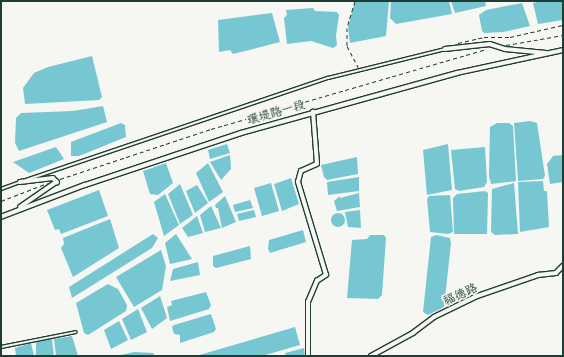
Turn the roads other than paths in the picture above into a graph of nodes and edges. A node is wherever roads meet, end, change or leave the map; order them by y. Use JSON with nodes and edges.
{"nodes":[{"id":1,"x":445,"y":49,"type":"joint"},
{"id":2,"x":563,"y":50,"type":"edge"},
{"id":3,"x":546,"y":52,"type":"junction"},
{"id":4,"x":313,"y":112,"type":"junction"},
{"id":5,"x":20,"y":182,"type":"junction"},
{"id":6,"x":1,"y":189,"type":"edge"},
{"id":7,"x":22,"y":209,"type":"junction"},
{"id":8,"x":1,"y":217,"type":"edge"},
{"id":9,"x":563,"y":266,"type":"edge"},
{"id":10,"x":76,"y":332,"type":"dead end"},
{"id":11,"x":1,"y":347,"type":"edge"},
{"id":12,"x":308,"y":356,"type":"edge"},
{"id":13,"x":371,"y":356,"type":"edge"}],
"edges":[{"from":1,"to":3,"type":"street"},
{"from":1,"to":5,"type":"lane"},
{"from":2,"to":3,"type":"street","name":"環堤路一段"},
{"from":3,"to":4,"type":"street","name":"環堤路一段"},
{"from":4,"to":7,"type":"street","name":"環堤路一段"},
{"from":4,"to":12,"type":"street"},
{"from":5,"to":6,"type":"lane"},
{"from":5,"to":7,"type":"street"},
{"from":7,"to":8,"type":"street","name":"環堤路一段"},
{"from":9,"to":13,"type":"street","name":"福德路"},
{"from":10,"to":11,"type":"lane"}]}
